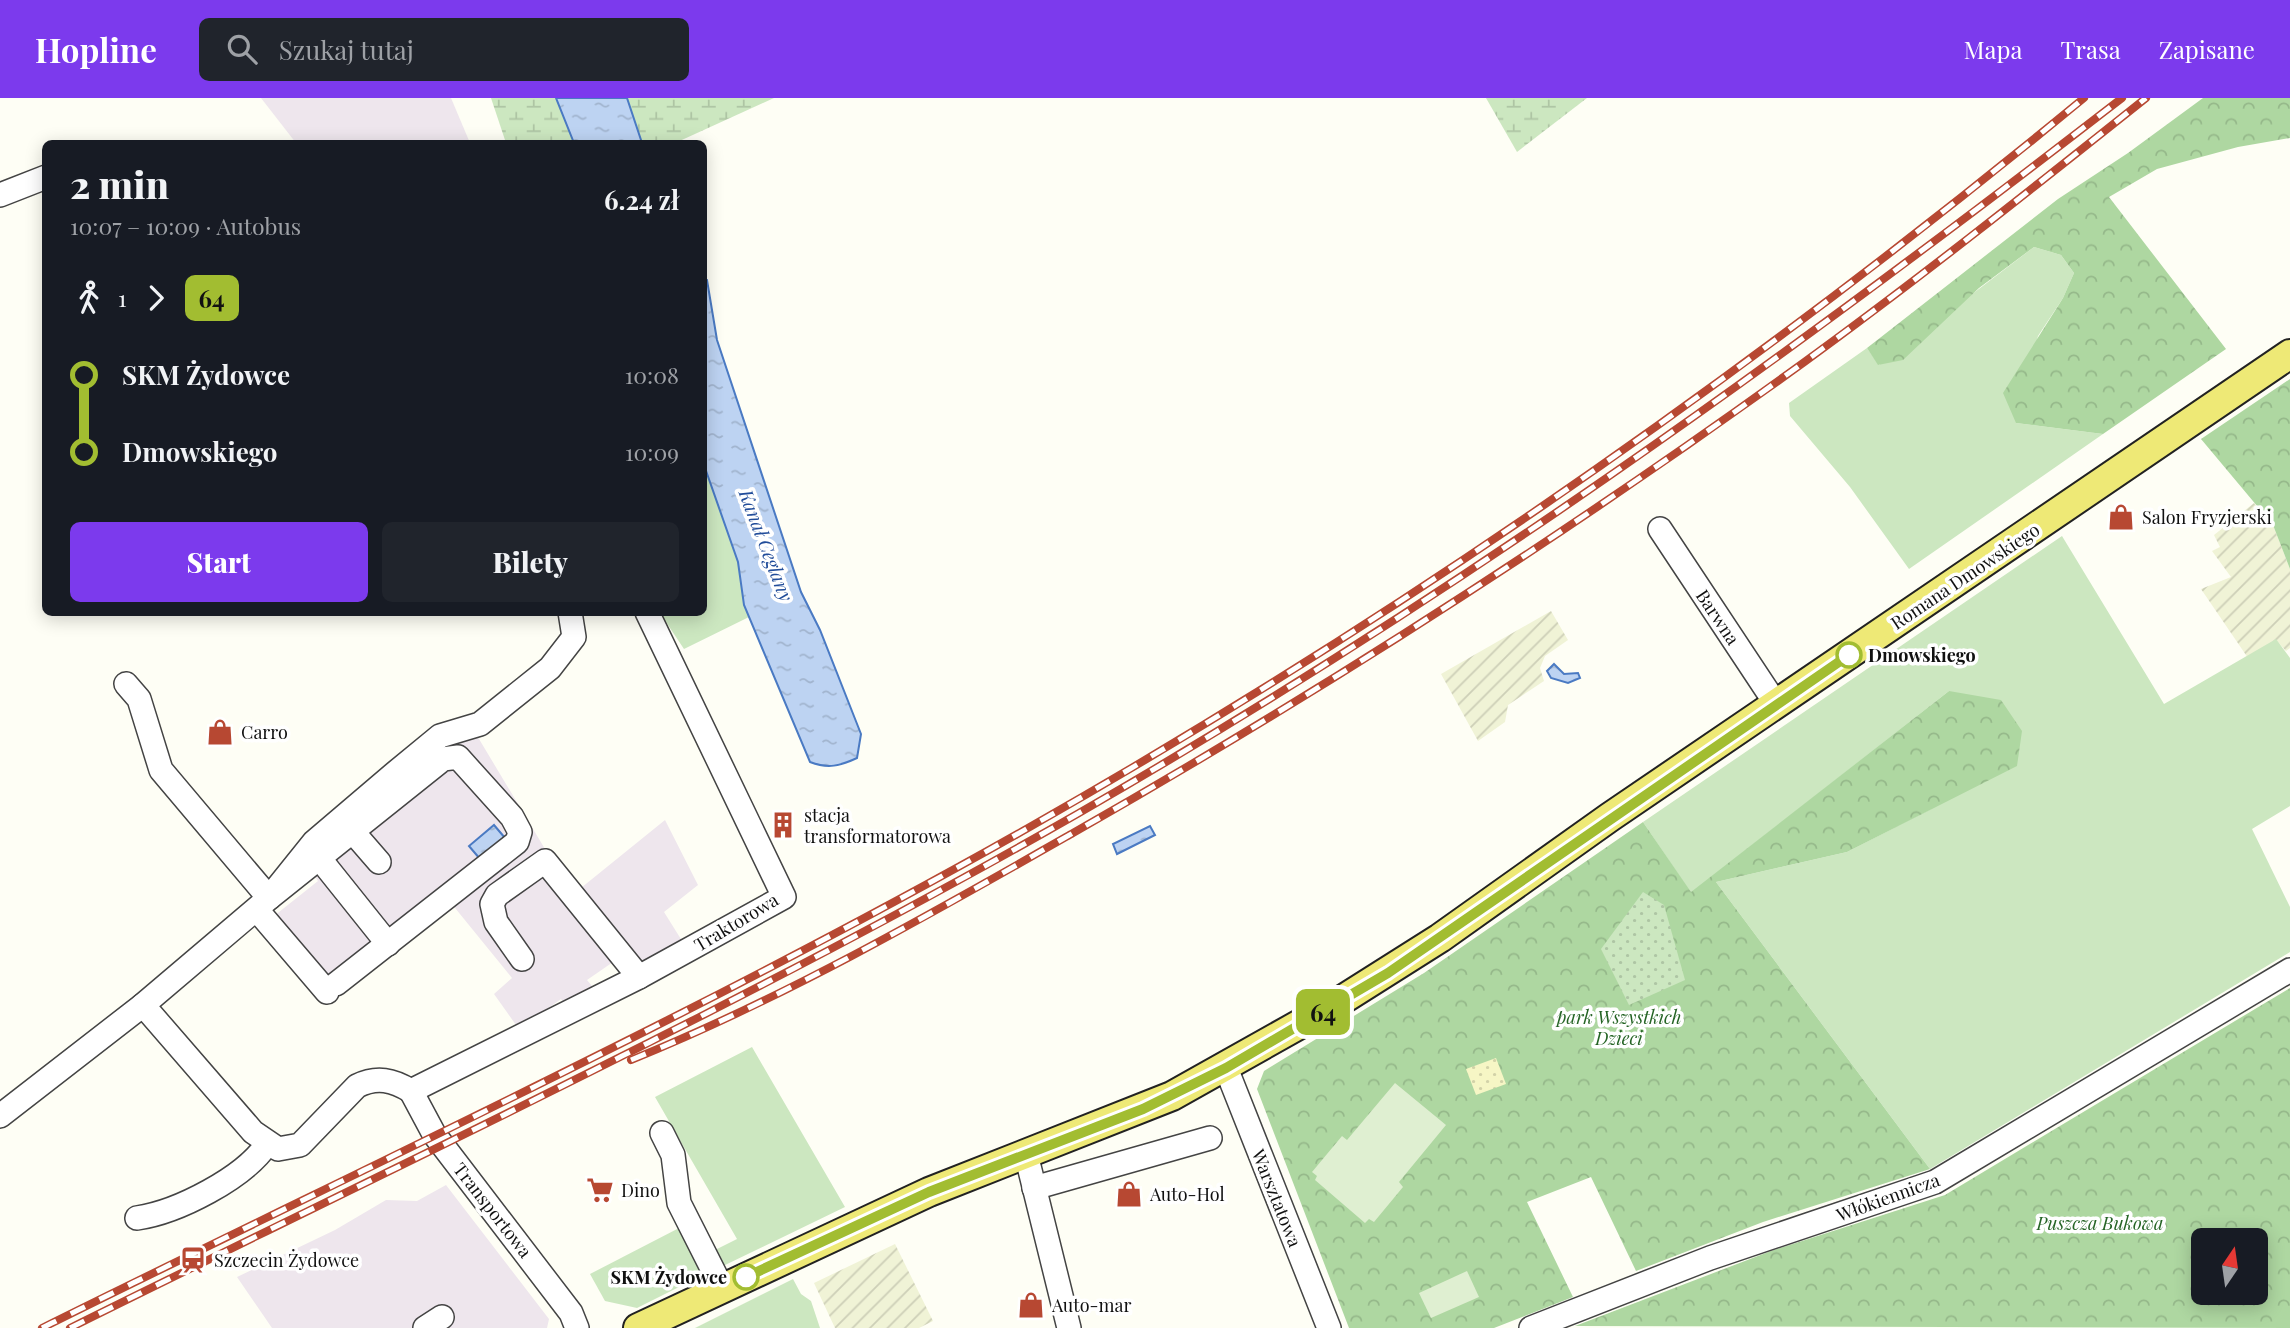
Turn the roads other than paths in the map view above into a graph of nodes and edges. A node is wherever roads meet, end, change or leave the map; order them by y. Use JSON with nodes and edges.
{"nodes":[{"id":1,"x":42,"y":179,"type":"edge"},
{"id":2,"x":0,"y":195,"type":"edge"},
{"id":3,"x":2290,"y":354,"type":"edge"},
{"id":4,"x":1660,"y":529,"type":"dead end"},
{"id":5,"x":571,"y":616,"type":"edge"},
{"id":6,"x":649,"y":616,"type":"edge"},
{"id":7,"x":126,"y":684,"type":"dead end"},
{"id":8,"x":1776,"y":704,"type":"junction"},
{"id":9,"x":353,"y":832,"type":"junction"},
{"id":10,"x":320,"y":859,"type":"junction"},
{"id":11,"x":379,"y":862,"type":"dead end"},
{"id":12,"x":263,"y":904,"type":"junction"},
{"id":13,"x":388,"y":944,"type":"junction"},
{"id":14,"x":522,"y":958,"type":"dead end"},
{"id":15,"x":2290,"y":970,"type":"edge"},
{"id":16,"x":639,"y":977,"type":"junction"},
{"id":17,"x":143,"y":1005,"type":"junction"},
{"id":18,"x":1226,"y":1068,"type":"junction"},
{"id":19,"x":411,"y":1091,"type":"junction"},
{"id":20,"x":0,"y":1116,"type":"edge"},
{"id":21,"x":662,"y":1133,"type":"dead end"},
{"id":22,"x":1210,"y":1138,"type":"dead end"},
{"id":23,"x":267,"y":1144,"type":"junction"},
{"id":24,"x":1026,"y":1154,"type":"junction"},
{"id":25,"x":1034,"y":1188,"type":"junction"},
{"id":26,"x":137,"y":1219,"type":"dead end"},
{"id":27,"x":722,"y":1289,"type":"junction"},
{"id":28,"x":577,"y":1328,"type":"edge"},
{"id":29,"x":638,"y":1328,"type":"edge"},
{"id":30,"x":1069,"y":1328,"type":"edge"},
{"id":31,"x":1329,"y":1328,"type":"edge"},
{"id":32,"x":1531,"y":1328,"type":"edge"}],
"edges":[{"from":1,"to":2,"type":"street"},
{"from":3,"to":8,"type":"main road","name":"Romana Dmowskiego"},
{"from":4,"to":8,"type":"street","name":"Barwna"},
{"from":5,"to":12,"type":"street"},
{"from":6,"to":16,"type":"street","name":"Traktorowa"},
{"from":7,"to":12,"type":"street"},
{"from":8,"to":18,"type":"main road","name":"Romana Dmowskiego"},
{"from":9,"to":10,"type":"street"},
{"from":9,"to":11,"type":"street"},
{"from":9,"to":13,"type":"street"},
{"from":10,"to":12,"type":"street"},
{"from":10,"to":13,"type":"street"},
{"from":12,"to":13,"type":"street"},
{"from":12,"to":17,"type":"street"},
{"from":14,"to":16,"type":"street"},
{"from":15,"to":32,"type":"street","name":"Włókiennicza"},
{"from":16,"to":19,"type":"street","name":"Traktorowa"},
{"from":17,"to":20,"type":"street"},
{"from":17,"to":23,"type":"street"},
{"from":18,"to":24,"type":"main road","name":"Romana Dmowskiego"},
{"from":18,"to":31,"type":"street","name":"Warsztatowa"},
{"from":19,"to":23,"type":"street"},
{"from":19,"to":28,"type":"street","name":"Transportowa"},
{"from":21,"to":27,"type":"street"},
{"from":22,"to":25,"type":"street"},
{"from":23,"to":26,"type":"street"},
{"from":24,"to":25,"type":"street"},
{"from":24,"to":27,"type":"main road","name":"Romana Dmowskiego"},
{"from":25,"to":30,"type":"street"},
{"from":27,"to":29,"type":"main road","name":"Romana Dmowskiego"}]}
